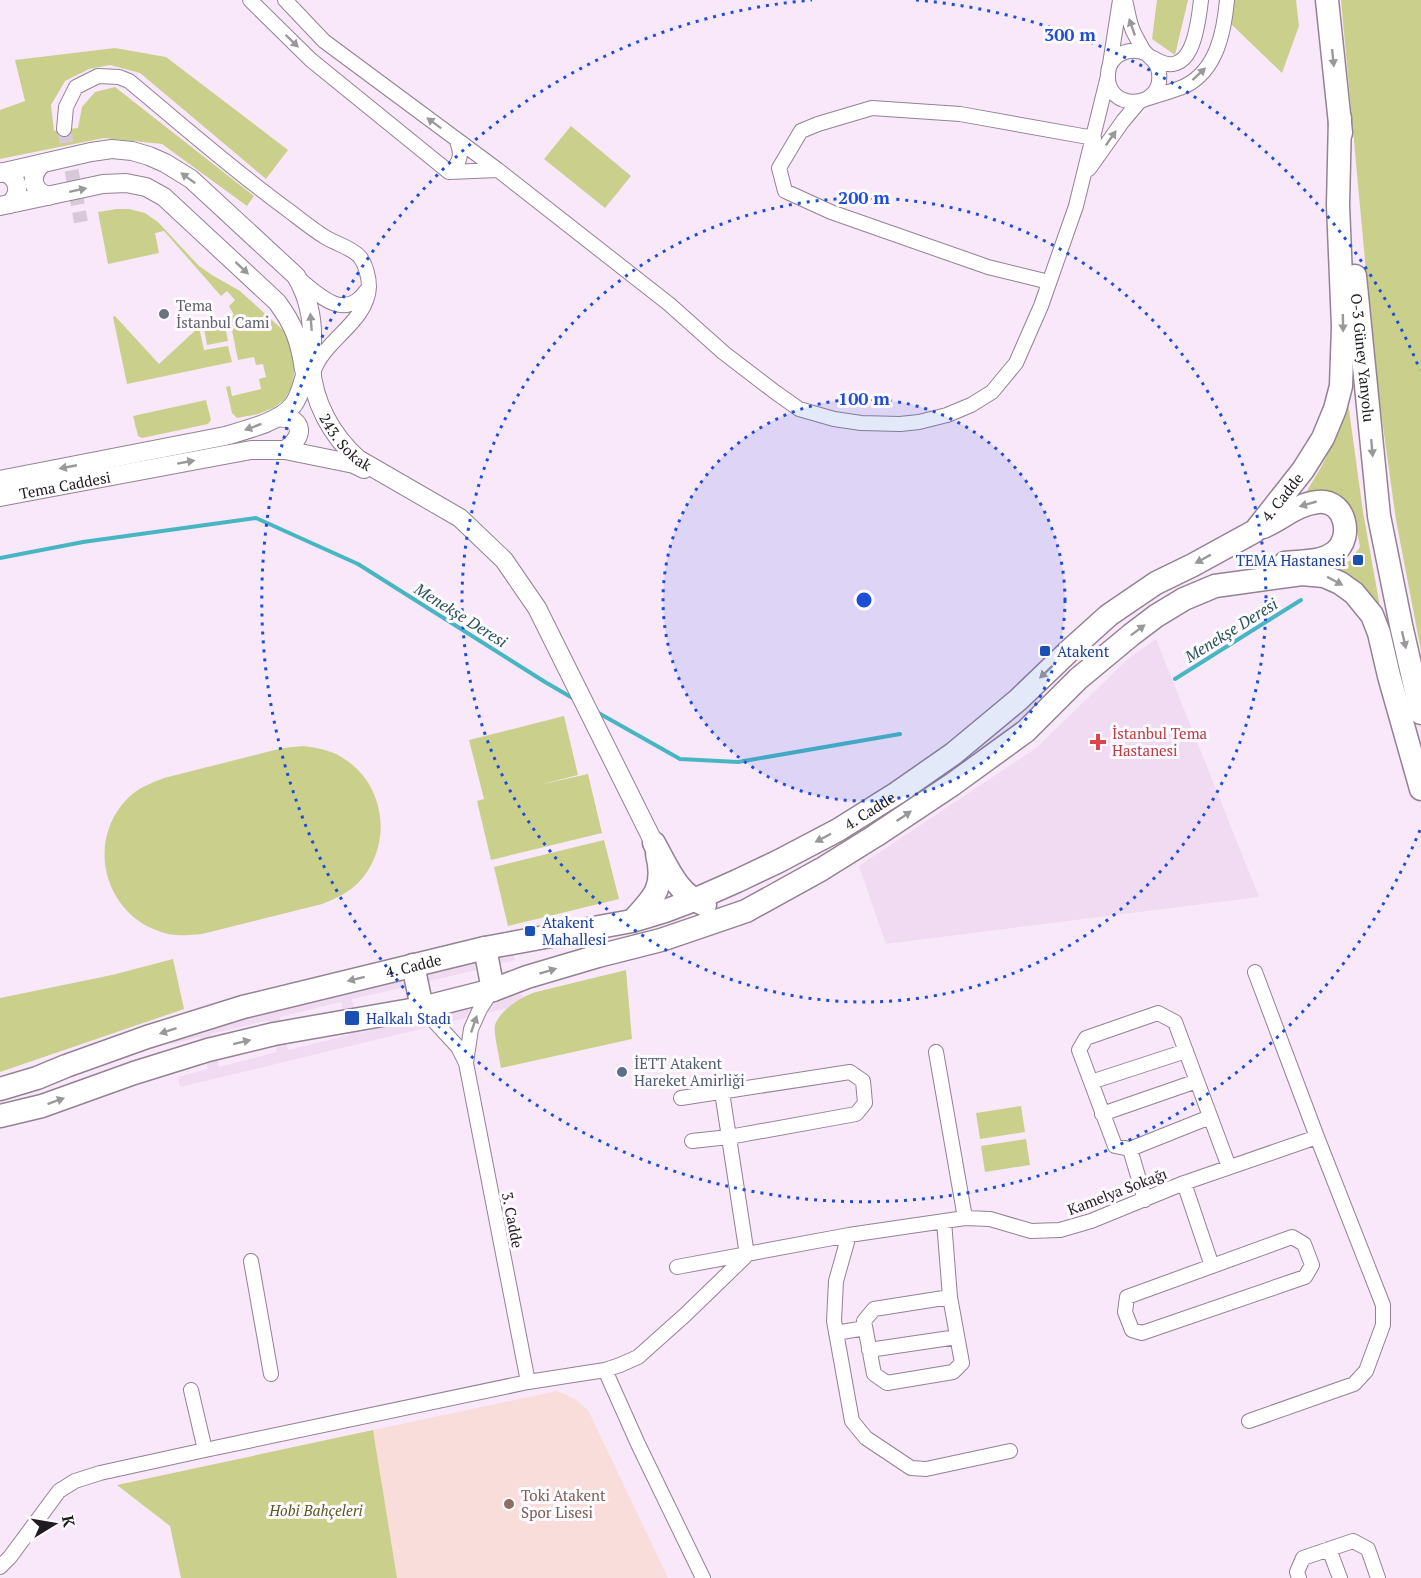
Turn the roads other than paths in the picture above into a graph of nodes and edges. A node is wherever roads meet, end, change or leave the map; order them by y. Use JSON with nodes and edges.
{"nodes":[{"id":1,"x":250,"y":0,"type":"edge"},
{"id":2,"x":285,"y":0,"type":"edge"},
{"id":3,"x":1120,"y":0,"type":"edge"},
{"id":4,"x":1125,"y":0,"type":"edge"},
{"id":5,"x":1201,"y":0,"type":"edge"},
{"id":6,"x":1227,"y":0,"type":"edge"},
{"id":7,"x":1327,"y":0,"type":"edge"},
{"id":8,"x":1149,"y":55,"type":"junction"},
{"id":9,"x":1109,"y":70,"type":"junction"},
{"id":10,"x":1143,"y":100,"type":"junction"},
{"id":11,"x":1340,"y":118,"type":"junction"},
{"id":12,"x":64,"y":129,"type":"tunnel mouth"},
{"id":13,"x":1094,"y":138,"type":"junction"},
{"id":14,"x":456,"y":139,"type":"junction"},
{"id":15,"x":42,"y":164,"type":"junction"},
{"id":16,"x":498,"y":170,"type":"junction"},
{"id":17,"x":1,"y":172,"type":"edge"},
{"id":18,"x":449,"y":172,"type":"junction"},
{"id":19,"x":1084,"y":176,"type":"junction"},
{"id":20,"x":48,"y":196,"type":"junction"},
{"id":21,"x":4,"y":205,"type":"edge"},
{"id":22,"x":296,"y":276,"type":"junction"},
{"id":23,"x":1049,"y":282,"type":"junction"},
{"id":24,"x":369,"y":286,"type":"junction"},
{"id":25,"x":308,"y":376,"type":"junction"},
{"id":26,"x":279,"y":417,"type":"junction"},
{"id":27,"x":285,"y":450,"type":"junction"},
{"id":28,"x":354,"y":464,"type":"junction"},
{"id":29,"x":0,"y":480,"type":"edge"},
{"id":30,"x":404,"y":487,"type":"junction"},
{"id":31,"x":0,"y":497,"type":"edge"},
{"id":32,"x":1255,"y":531,"type":"junction"},
{"id":33,"x":1215,"y":586,"type":"junction"},
{"id":34,"x":1421,"y":713,"type":"edge"},
{"id":35,"x":1421,"y":789,"type":"edge"},
{"id":36,"x":654,"y":843,"type":"junction"},
{"id":37,"x":737,"y":881,"type":"junction"},
{"id":38,"x":694,"y":900,"type":"junction"},
{"id":39,"x":746,"y":911,"type":"junction"},
{"id":40,"x":632,"y":921,"type":"junction"},
{"id":41,"x":484,"y":948,"type":"junction"},
{"id":42,"x":413,"y":965,"type":"junction"},
{"id":43,"x":1255,"y":972,"type":"dead end"},
{"id":44,"x":493,"y":990,"type":"junction"},
{"id":45,"x":422,"y":1008,"type":"junction"},
{"id":46,"x":1186,"y":1051,"type":"junction"},
{"id":47,"x":936,"y":1052,"type":"dead end"},
{"id":48,"x":466,"y":1063,"type":"junction"},
{"id":49,"x":1197,"y":1081,"type":"junction"},
{"id":50,"x":1091,"y":1082,"type":"junction"},
{"id":51,"x":0,"y":1089,"type":"edge"},
{"id":52,"x":722,"y":1092,"type":"junction"},
{"id":53,"x":681,"y":1098,"type":"dead end"},
{"id":54,"x":1102,"y":1113,"type":"junction"},
{"id":55,"x":0,"y":1116,"type":"edge"},
{"id":56,"x":1210,"y":1117,"type":"junction"},
{"id":57,"x":729,"y":1137,"type":"junction"},
{"id":58,"x":1317,"y":1137,"type":"junction"},
{"id":59,"x":692,"y":1141,"type":"dead end"},
{"id":60,"x":1130,"y":1149,"type":"junction"},
{"id":61,"x":1229,"y":1167,"type":"junction"},
{"id":62,"x":1184,"y":1183,"type":"junction"},
{"id":63,"x":1145,"y":1200,"type":"junction"},
{"id":64,"x":965,"y":1218,"type":"junction"},
{"id":65,"x":944,"y":1221,"type":"junction"},
{"id":66,"x":849,"y":1235,"type":"junction"},
{"id":67,"x":747,"y":1255,"type":"junction"},
{"id":68,"x":251,"y":1261,"type":"dead end"},
{"id":69,"x":1212,"y":1266,"type":"junction"},
{"id":70,"x":677,"y":1267,"type":"dead end"},
{"id":71,"x":950,"y":1297,"type":"junction"},
{"id":72,"x":865,"y":1328,"type":"junction"},
{"id":73,"x":836,"y":1333,"type":"junction"},
{"id":74,"x":957,"y":1337,"type":"junction"},
{"id":75,"x":869,"y":1350,"type":"junction"},
{"id":76,"x":605,"y":1370,"type":"junction"},
{"id":77,"x":271,"y":1374,"type":"dead end"},
{"id":78,"x":528,"y":1382,"type":"junction"},
{"id":79,"x":191,"y":1390,"type":"dead end"},
{"id":80,"x":1249,"y":1421,"type":"dead end"},
{"id":81,"x":205,"y":1450,"type":"junction"},
{"id":82,"x":1010,"y":1451,"type":"dead end"},
{"id":83,"x":1329,"y":1549,"type":"junction"},
{"id":84,"x":3,"y":1564,"type":"edge"},
{"id":85,"x":1,"y":1578,"type":"edge"},
{"id":86,"x":703,"y":1578,"type":"edge"},
{"id":87,"x":1299,"y":1578,"type":"edge"},
{"id":88,"x":1340,"y":1578,"type":"edge"},
{"id":89,"x":1378,"y":1578,"type":"edge"}],
"edges":[{"from":1,"to":18,"type":"street","one_way":true},
{"from":14,"to":2,"type":"street","one_way":true},
{"from":3,"to":9,"type":"street"},
{"from":8,"to":4,"type":"street","one_way":true},
{"from":5,"to":8,"type":"street"},
{"from":10,"to":6,"type":"street","one_way":true},
{"from":7,"to":11,"type":"main road","name":"O-3 Güney Yanyolu","one_way":true},
{"from":8,"to":9,"type":"street"},
{"from":8,"to":10,"type":"street"},
{"from":9,"to":10,"type":"street"},
{"from":9,"to":13,"type":"street"},
{"from":19,"to":10,"type":"street","one_way":true},
{"from":11,"to":32,"type":"main road","name":"4. Cadde","one_way":true},
{"from":11,"to":34,"type":"main road","name":"O-3 Güney Yanyolu","one_way":true},
{"from":12,"to":24,"type":"street"},
{"from":13,"to":19,"type":"street"},
{"from":13,"to":23,"type":"street"},
{"from":14,"to":16,"type":"street"},
{"from":14,"to":18,"type":"street"},
{"from":15,"to":17,"type":"street","name":"243. Sokak"},
{"from":15,"to":20,"type":"street"},
{"from":22,"to":15,"type":"street","name":"243. Sokak","one_way":true},
{"from":16,"to":18,"type":"street"},
{"from":16,"to":23,"type":"street"},
{"from":17,"to":21,"type":"street"},
{"from":19,"to":23,"type":"street"},
{"from":20,"to":21,"type":"street","name":"243. Sokak"},
{"from":20,"to":25,"type":"street","name":"243. Sokak","one_way":true},
{"from":22,"to":24,"type":"street"},
{"from":25,"to":22,"type":"street","name":"243. Sokak","one_way":true},
{"from":24,"to":25,"type":"street"},
{"from":25,"to":26,"type":"street"},
{"from":25,"to":28,"type":"street","name":"243. Sokak"},
{"from":25,"to":30,"type":"street","name":"243. Sokak"},
{"from":26,"to":27,"type":"street"},
{"from":26,"to":29,"type":"street","one_way":true},
{"from":27,"to":28,"type":"street","name":"Tema Caddesi"},
{"from":31,"to":27,"type":"street","name":"Tema Caddesi","one_way":true},
{"from":28,"to":30,"type":"street"},
{"from":30,"to":36,"type":"street","name":"243. Sokak"},
{"from":33,"to":32,"type":"main road","one_way":true},
{"from":32,"to":37,"type":"main road","name":"4. Cadde","one_way":true},
{"from":33,"to":35,"type":"main road","name":"4. Cadde","one_way":true},
{"from":39,"to":33,"type":"main road","name":"4. Cadde","one_way":true},
{"from":36,"to":37,"type":"main road"},
{"from":36,"to":38,"type":"main road"},
{"from":36,"to":40,"type":"main road"},
{"from":37,"to":38,"type":"main road","name":"4. Cadde"},
{"from":38,"to":39,"type":"main road"},
{"from":38,"to":40,"type":"main road","name":"4. Cadde"},
{"from":44,"to":39,"type":"main road","name":"4. Cadde","one_way":true},
{"from":40,"to":41,"type":"main road","name":"4. Cadde"},
{"from":41,"to":42,"type":"main road","name":"4. Cadde"},
{"from":41,"to":44,"type":"main road"},
{"from":42,"to":45,"type":"main road"},
{"from":42,"to":51,"type":"main road","name":"4. Cadde","one_way":true},
{"from":43,"to":58,"type":"street"},
{"from":44,"to":45,"type":"main road","name":"4. Cadde"},
{"from":48,"to":44,"type":"street","one_way":true},
{"from":45,"to":48,"type":"street"},
{"from":55,"to":45,"type":"main road","name":"4. Cadde","one_way":true},
{"from":46,"to":49,"type":"street"},
{"from":46,"to":50,"type":"street"},
{"from":46,"to":50,"type":"street"},
{"from":47,"to":64,"type":"street"},
{"from":48,"to":78,"type":"street","name":"3. Cadde"},
{"from":49,"to":54,"type":"street"},
{"from":49,"to":56,"type":"street"},
{"from":50,"to":54,"type":"street"},
{"from":52,"to":53,"type":"street"},
{"from":52,"to":57,"type":"street"},
{"from":52,"to":57,"type":"street"},
{"from":54,"to":60,"type":"street"},
{"from":56,"to":60,"type":"street"},
{"from":56,"to":61,"type":"street"},
{"from":57,"to":59,"type":"street"},
{"from":57,"to":67,"type":"street"},
{"from":58,"to":61,"type":"street","name":"Kamelya Sokağı"},
{"from":58,"to":80,"type":"street"},
{"from":60,"to":63,"type":"street"},
{"from":61,"to":62,"type":"street","name":"Kamelya Sokağı"},
{"from":62,"to":63,"type":"street","name":"Kamelya Sokağı"},
{"from":62,"to":69,"type":"street"},
{"from":63,"to":64,"type":"street","name":"Kamelya Sokağı"},
{"from":64,"to":65,"type":"street","name":"Kamelya Sokağı"},
{"from":65,"to":66,"type":"street","name":"Kamelya Sokağı"},
{"from":65,"to":71,"type":"street"},
{"from":66,"to":67,"type":"street","name":"Kamelya Sokağı"},
{"from":66,"to":73,"type":"street"},
{"from":67,"to":70,"type":"street","name":"Kamelya Sokağı"},
{"from":67,"to":76,"type":"street"},
{"from":68,"to":77,"type":"street"},
{"from":69,"to":69,"type":"street"},
{"from":71,"to":72,"type":"street"},
{"from":71,"to":74,"type":"street"},
{"from":72,"to":73,"type":"street"},
{"from":72,"to":75,"type":"street"},
{"from":73,"to":82,"type":"street"},
{"from":74,"to":75,"type":"street"},
{"from":74,"to":75,"type":"street"},
{"from":76,"to":78,"type":"street"},
{"from":76,"to":86,"type":"street"},
{"from":78,"to":81,"type":"street"},
{"from":79,"to":81,"type":"street"},
{"from":81,"to":84,"type":"street"},
{"from":83,"to":87,"type":"street"},
{"from":83,"to":88,"type":"street"},
{"from":83,"to":89,"type":"street"},
{"from":84,"to":85,"type":"street"}]}
